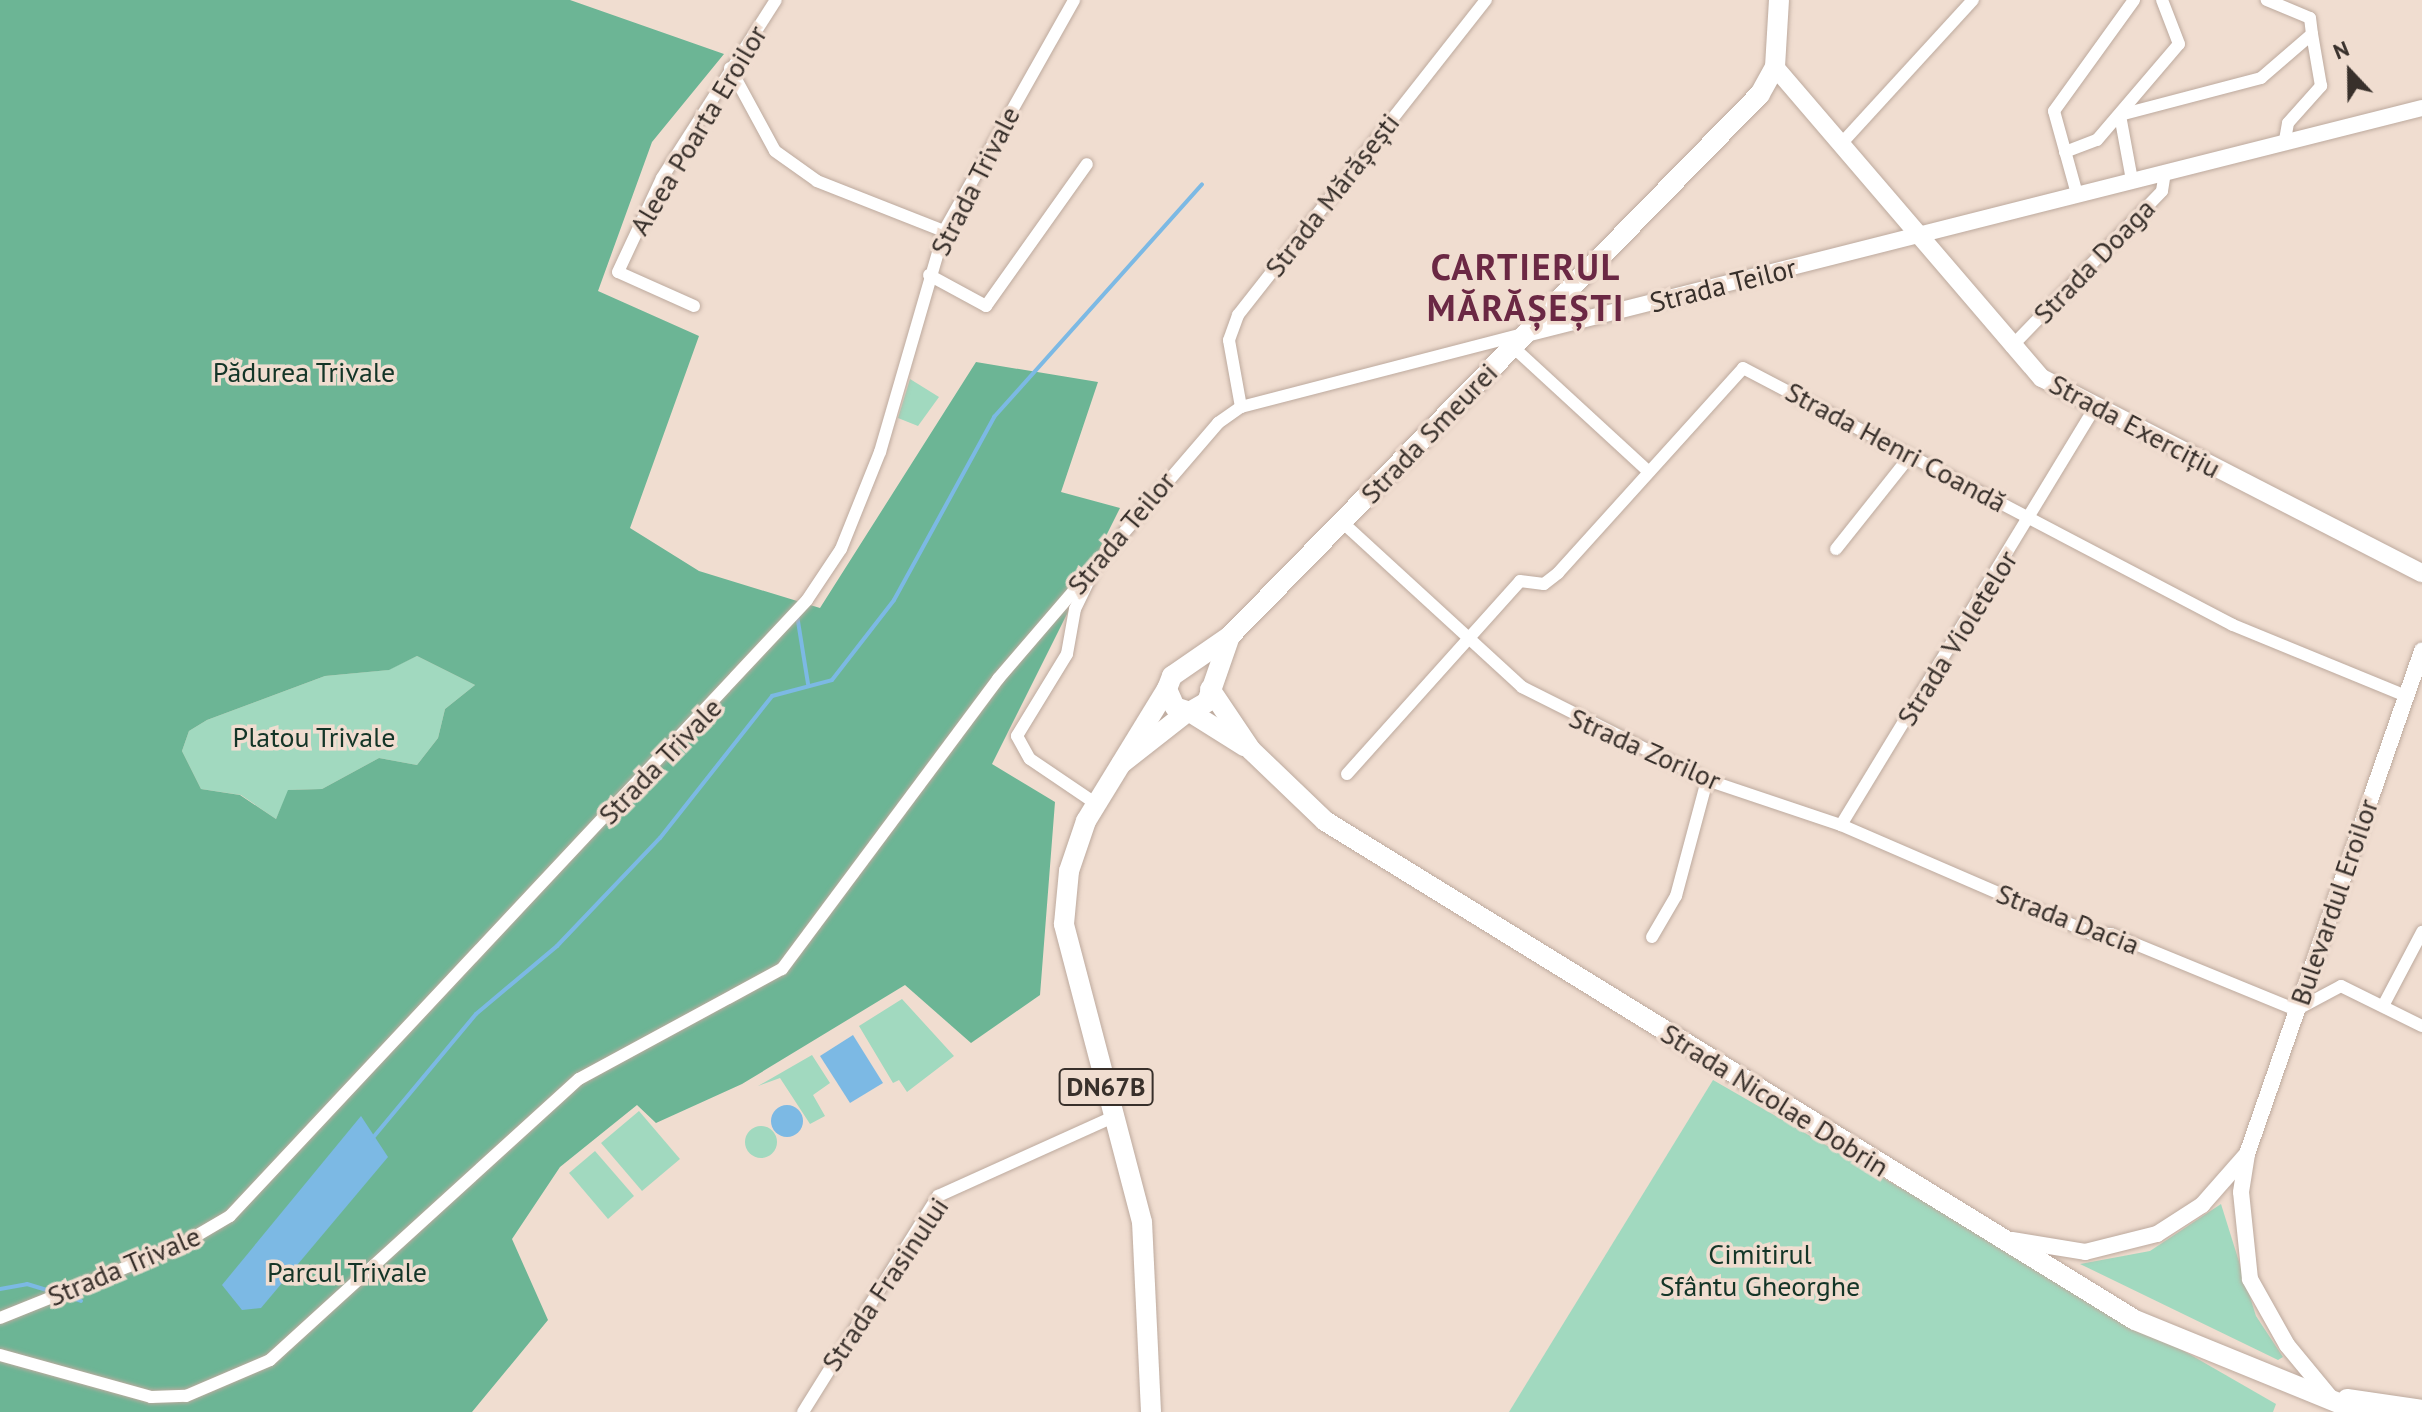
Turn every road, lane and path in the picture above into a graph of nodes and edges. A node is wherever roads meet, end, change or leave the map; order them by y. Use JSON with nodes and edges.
{"nodes":[{"id":1,"x":776,"y":0,"type":"edge"},
{"id":2,"x":1074,"y":0,"type":"edge"},
{"id":3,"x":1486,"y":0,"type":"edge"},
{"id":4,"x":1779,"y":0,"type":"edge"},
{"id":5,"x":2134,"y":0,"type":"edge"},
{"id":6,"x":2162,"y":0,"type":"edge"},
{"id":7,"x":2267,"y":0,"type":"edge"},
{"id":8,"x":1969,"y":1,"type":"edge"},
{"id":9,"x":2312,"y":34,"type":"junction"},
{"id":10,"x":1775,"y":67,"type":"junction"},
{"id":11,"x":730,"y":68,"type":"junction"},
{"id":12,"x":2422,"y":108,"type":"edge"},
{"id":13,"x":2120,"y":115,"type":"junction"},
{"id":14,"x":2285,"y":140,"type":"junction"},
{"id":15,"x":1841,"y":144,"type":"junction"},
{"id":16,"x":2065,"y":152,"type":"junction"},
{"id":17,"x":1087,"y":164,"type":"dead end"},
{"id":18,"x":2165,"y":171,"type":"junction"},
{"id":19,"x":2132,"y":180,"type":"junction"},
{"id":20,"x":2077,"y":194,"type":"junction"},
{"id":21,"x":944,"y":231,"type":"junction"},
{"id":22,"x":1916,"y":235,"type":"junction"},
{"id":23,"x":929,"y":275,"type":"junction"},
{"id":24,"x":694,"y":306,"type":"dead end"},
{"id":25,"x":1520,"y":340,"type":"junction"},
{"id":26,"x":2011,"y":347,"type":"junction"},
{"id":27,"x":1241,"y":407,"type":"junction"},
{"id":28,"x":2095,"y":408,"type":"junction"},
{"id":29,"x":1910,"y":456,"type":"junction"},
{"id":30,"x":1648,"y":471,"type":"junction"},
{"id":31,"x":2032,"y":518,"type":"junction"},
{"id":32,"x":1342,"y":522,"type":"junction"},
{"id":33,"x":1836,"y":549,"type":"dead end"},
{"id":34,"x":1102,"y":555,"type":"junction"},
{"id":35,"x":2422,"y":573,"type":"edge"},
{"id":36,"x":1230,"y":636,"type":"junction"},
{"id":37,"x":1468,"y":639,"type":"junction"},
{"id":38,"x":2422,"y":651,"type":"edge"},
{"id":39,"x":1185,"y":669,"type":"junction"},
{"id":40,"x":1210,"y":688,"type":"junction"},
{"id":41,"x":1167,"y":689,"type":"junction"},
{"id":42,"x":2406,"y":696,"type":"junction"},
{"id":43,"x":1188,"y":712,"type":"junction"},
{"id":44,"x":1251,"y":750,"type":"junction"},
{"id":45,"x":1112,"y":771,"type":"junction"},
{"id":46,"x":1347,"y":774,"type":"dead end"},
{"id":47,"x":1707,"y":780,"type":"junction"},
{"id":48,"x":1095,"y":803,"type":"junction"},
{"id":49,"x":1841,"y":825,"type":"junction"},
{"id":50,"x":2422,"y":932,"type":"edge"},
{"id":51,"x":1652,"y":937,"type":"dead end"},
{"id":52,"x":2383,"y":1006,"type":"junction"},
{"id":53,"x":2296,"y":1010,"type":"junction"},
{"id":54,"x":2422,"y":1026,"type":"edge"},
{"id":55,"x":1115,"y":1116,"type":"junction"},
{"id":56,"x":2247,"y":1154,"type":"junction"},
{"id":57,"x":2003,"y":1238,"type":"junction"},
{"id":58,"x":0,"y":1318,"type":"edge"},
{"id":59,"x":0,"y":1355,"type":"edge"},
{"id":60,"x":2330,"y":1397,"type":"junction"},
{"id":61,"x":2422,"y":1410,"type":"edge"},
{"id":62,"x":803,"y":1412,"type":"edge"},
{"id":63,"x":1151,"y":1412,"type":"edge"},
{"id":64,"x":2360,"y":1412,"type":"edge"}],
"edges":[{"from":1,"to":11,"type":"street","name":"Aleea Poarta Eroilor"},
{"from":2,"to":21,"type":"street","name":"Strada Trivale"},
{"from":3,"to":27,"type":"street","name":"Strada Mărășești"},
{"from":4,"to":10,"type":"main road"},
{"from":5,"to":16,"type":"street"},
{"from":6,"to":13,"type":"street"},
{"from":7,"to":9,"type":"street"},
{"from":8,"to":15,"type":"street"},
{"from":9,"to":13,"type":"street"},
{"from":9,"to":14,"type":"street"},
{"from":10,"to":15,"type":"main road","name":"Strada Exercițiu"},
{"from":10,"to":25,"type":"main road","name":"Strada Smeurei"},
{"from":11,"to":21,"type":"street"},
{"from":11,"to":24,"type":"street","name":"Aleea Poarta Eroilor"},
{"from":12,"to":14,"type":"street","name":"Strada Teilor"},
{"from":13,"to":16,"type":"street"},
{"from":13,"to":19,"type":"street"},
{"from":14,"to":18,"type":"street","name":"Strada Teilor"},
{"from":15,"to":22,"type":"main road","name":"Strada Exercițiu"},
{"from":16,"to":20,"type":"street"},
{"from":17,"to":23,"type":"street"},
{"from":18,"to":19,"type":"street","name":"Strada Teilor"},
{"from":18,"to":26,"type":"street","name":"Strada Doaga"},
{"from":19,"to":20,"type":"street","name":"Strada Teilor"},
{"from":20,"to":22,"type":"street","name":"Strada Teilor"},
{"from":21,"to":23,"type":"street","name":"Strada Trivale"},
{"from":22,"to":25,"type":"street","name":"Strada Teilor"},
{"from":22,"to":26,"type":"main road","name":"Strada Exercițiu"},
{"from":23,"to":58,"type":"street","name":"Strada Trivale"},
{"from":25,"to":27,"type":"street","name":"Strada Teilor"},
{"from":25,"to":30,"type":"street"},
{"from":25,"to":32,"type":"main road","name":"Strada Smeurei"},
{"from":26,"to":28,"type":"main road","name":"Strada Exercițiu"},
{"from":27,"to":34,"type":"street","name":"Strada Teilor"},
{"from":28,"to":31,"type":"street","name":"Strada Violetelor"},
{"from":28,"to":35,"type":"main road","name":"Strada Exercițiu"},
{"from":29,"to":30,"type":"street","name":"Strada Henri Coandă"},
{"from":29,"to":31,"type":"street","name":"Strada Henri Coandă"},
{"from":29,"to":33,"type":"street"},
{"from":30,"to":37,"type":"street","name":"Strada Henri Coandă"},
{"from":31,"to":42,"type":"street","name":"Strada Henri Coandă"},
{"from":31,"to":49,"type":"street","name":"Strada Violetelor"},
{"from":32,"to":36,"type":"main road","name":"Strada Smeurei"},
{"from":32,"to":37,"type":"street","name":"Strada Zorilor"},
{"from":34,"to":48,"type":"street"},
{"from":34,"to":59,"type":"street","name":"Strada Teilor"},
{"from":36,"to":39,"type":"main road","name":"Strada Smeurei"},
{"from":36,"to":40,"type":"main road","name":"Strada Smeurei"},
{"from":37,"to":46,"type":"street"},
{"from":37,"to":47,"type":"street","name":"Strada Zorilor"},
{"from":38,"to":42,"type":"street","name":"Bulevardul Eroilor"},
{"from":39,"to":40,"type":"main road"},
{"from":39,"to":41,"type":"main road"},
{"from":40,"to":43,"type":"main road"},
{"from":40,"to":44,"type":"main road","name":"Strada Nicolae Dobrin"},
{"from":41,"to":43,"type":"main road"},
{"from":41,"to":45,"type":"main road"},
{"from":42,"to":53,"type":"street","name":"Bulevardul Eroilor"},
{"from":43,"to":44,"type":"main road","name":"Strada Nicolae Dobrin"},
{"from":43,"to":45,"type":"main road"},
{"from":44,"to":57,"type":"main road","name":"Strada Nicolae Dobrin"},
{"from":45,"to":48,"type":"main road","number":"DN67B"},
{"from":47,"to":49,"type":"street","name":"Strada Zorilor"},
{"from":47,"to":51,"type":"street"},
{"from":48,"to":55,"type":"main road","number":"DN67B"},
{"from":49,"to":53,"type":"street","name":"Strada Dacia"},
{"from":50,"to":52,"type":"street"},
{"from":52,"to":53,"type":"street"},
{"from":52,"to":54,"type":"street"},
{"from":53,"to":56,"type":"street","name":"Bulevardul Eroilor"},
{"from":55,"to":62,"type":"street","name":"Strada Frasinului"},
{"from":55,"to":63,"type":"main road","number":"DN67B"},
{"from":56,"to":57,"type":"street","name":"Bulevardul Eroilor"},
{"from":56,"to":60,"type":"street","name":"Bulevardul Eroilor"},
{"from":57,"to":60,"type":"main road","name":"Strada Nicolae Dobrin"},
{"from":60,"to":61,"type":"main road","name":"Strada Nicolae Dobrin"},
{"from":60,"to":64,"type":"main road","name":"Strada Nicolae Dobrin"}]}
